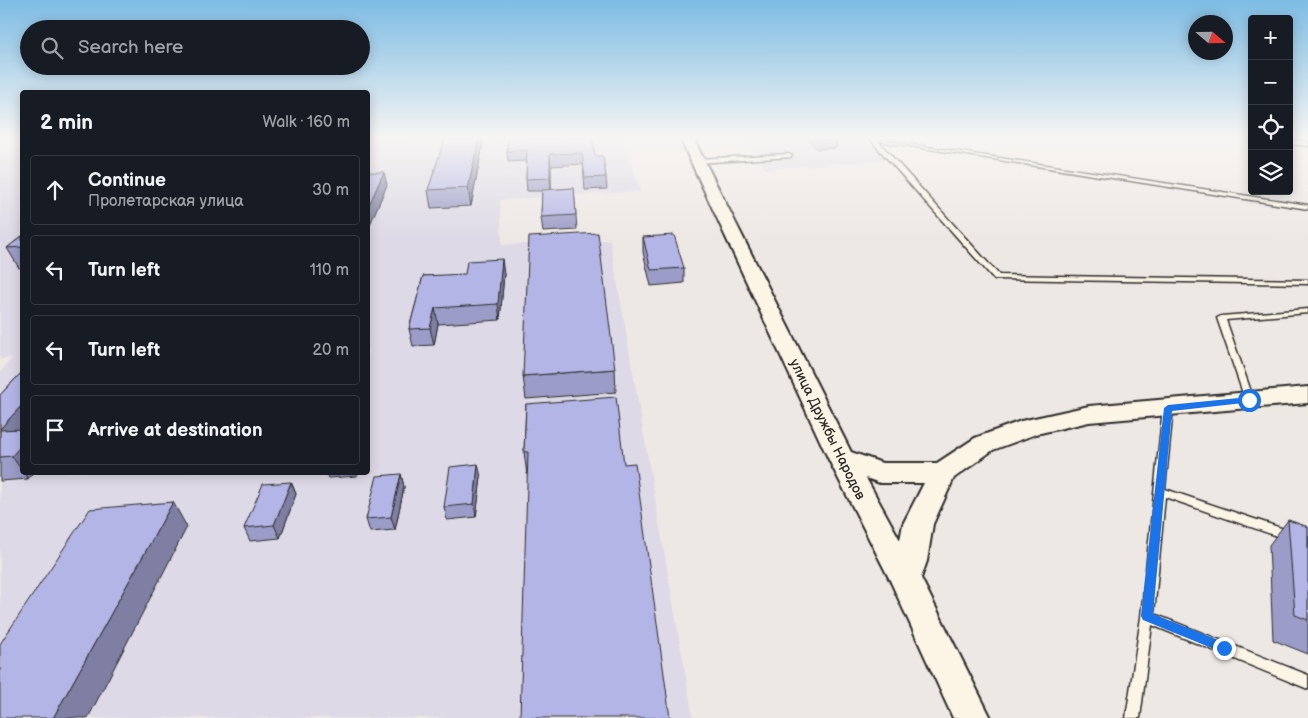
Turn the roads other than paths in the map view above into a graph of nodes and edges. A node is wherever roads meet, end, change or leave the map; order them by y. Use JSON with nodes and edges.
{"nodes":[{"id":1,"x":702,"y":172,"type":"edge"},
{"id":2,"x":902,"y":172,"type":"edge"},
{"id":3,"x":1084,"y":172,"type":"edge"},
{"id":4,"x":1308,"y":207,"type":"edge"},
{"id":5,"x":1308,"y":282,"type":"edge"},
{"id":6,"x":1308,"y":310,"type":"edge"},
{"id":7,"x":1308,"y":395,"type":"edge"},
{"id":8,"x":1249,"y":400,"type":"junction"},
{"id":9,"x":1168,"y":408,"type":"junction"},
{"id":10,"x":841,"y":458,"type":"junction"},
{"id":11,"x":943,"y":472,"type":"junction"},
{"id":12,"x":1160,"y":491,"type":"junction"},
{"id":13,"x":1308,"y":542,"type":"edge"},
{"id":14,"x":905,"y":578,"type":"junction"},
{"id":15,"x":1147,"y":616,"type":"junction"},
{"id":16,"x":1308,"y":682,"type":"edge"},
{"id":17,"x":972,"y":718,"type":"edge"},
{"id":18,"x":1133,"y":718,"type":"edge"}],
"edges":[{"from":1,"to":10,"type":"street","name":"улица Дружбы Народов"},
{"from":2,"to":5,"type":"lane"},
{"from":3,"to":4,"type":"lane"},
{"from":6,"to":8,"type":"lane"},
{"from":7,"to":8,"type":"street"},
{"from":8,"to":9,"type":"street"},
{"from":9,"to":11,"type":"street"},
{"from":9,"to":12,"type":"lane"},
{"from":10,"to":11,"type":"street"},
{"from":10,"to":14,"type":"street","name":"улица Дружбы Народов"},
{"from":11,"to":14,"type":"street"},
{"from":12,"to":13,"type":"lane"},
{"from":12,"to":15,"type":"lane"},
{"from":14,"to":17,"type":"street","name":"улица Дружбы Народов"},
{"from":15,"to":16,"type":"lane"},
{"from":15,"to":18,"type":"lane"}]}
